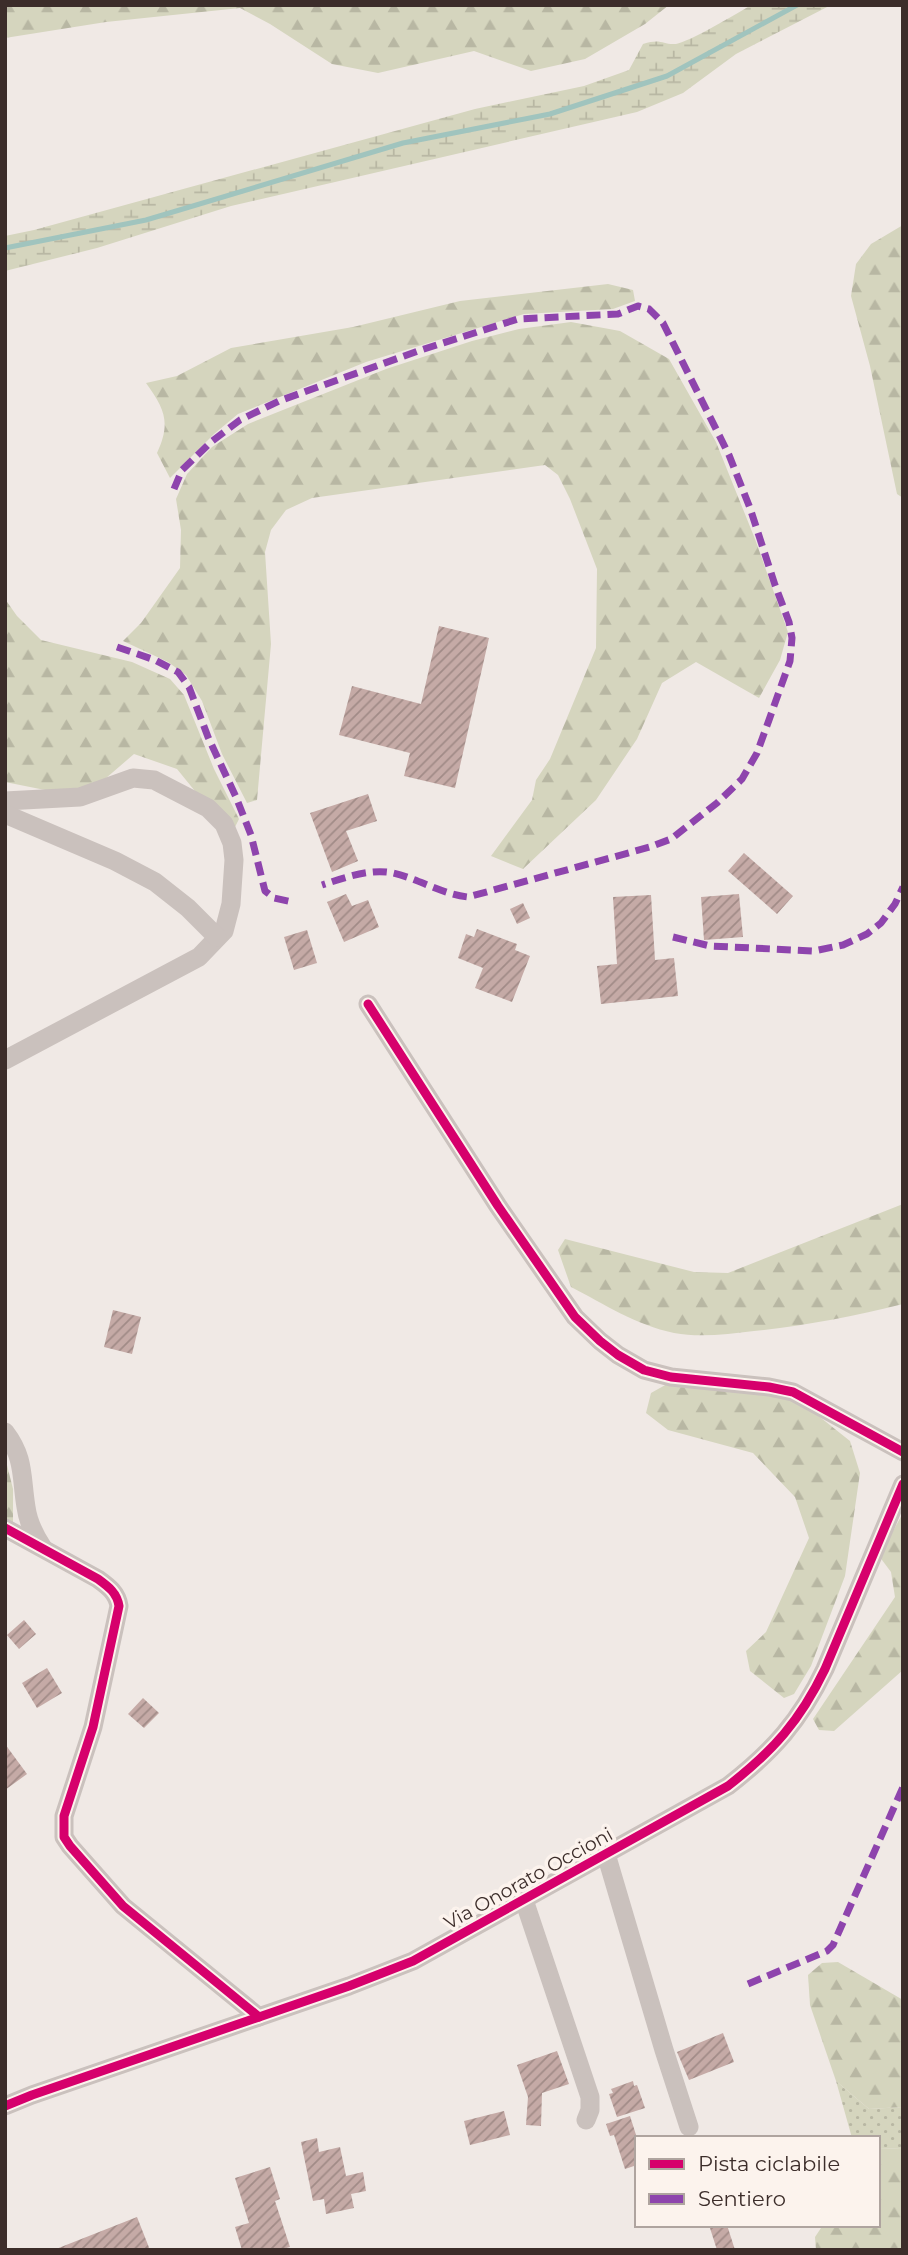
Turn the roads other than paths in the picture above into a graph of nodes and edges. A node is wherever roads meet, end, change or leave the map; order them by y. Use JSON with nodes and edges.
{"nodes":[{"id":1,"x":5,"y":801,"type":"edge"},
{"id":2,"x":5,"y":814,"type":"edge"},
{"id":3,"x":217,"y":937,"type":"junction"},
{"id":4,"x":368,"y":1004,"type":"dead end"},
{"id":5,"x":5,"y":1060,"type":"edge"},
{"id":6,"x":5,"y":1432,"type":"edge"},
{"id":7,"x":903,"y":1452,"type":"edge"},
{"id":8,"x":903,"y":1484,"type":"edge"},
{"id":9,"x":5,"y":1528,"type":"edge"},
{"id":10,"x":43,"y":1549,"type":"junction"},
{"id":11,"x":606,"y":1854,"type":"junction"},
{"id":12,"x":524,"y":1900,"type":"junction"},
{"id":13,"x":260,"y":2017,"type":"junction"},
{"id":14,"x":5,"y":2106,"type":"edge"},
{"id":15,"x":586,"y":2120,"type":"dead end"},
{"id":16,"x":689,"y":2127,"type":"dead end"}],
"edges":[{"from":1,"to":3,"type":"street"},
{"from":2,"to":3,"type":"street"},
{"from":3,"to":5,"type":"street"},
{"from":4,"to":7,"type":"street"},
{"from":6,"to":10,"type":"street"},
{"from":8,"to":11,"type":"street","name":"Via Onorato Occioni"},
{"from":9,"to":10,"type":"street"},
{"from":10,"to":13,"type":"street"},
{"from":11,"to":12,"type":"street","name":"Via Onorato Occioni"},
{"from":11,"to":16,"type":"street"},
{"from":12,"to":13,"type":"street","name":"Via Onorato Occioni"},
{"from":12,"to":15,"type":"street"},
{"from":13,"to":14,"type":"street","name":"Via Onorato Occioni"}]}
